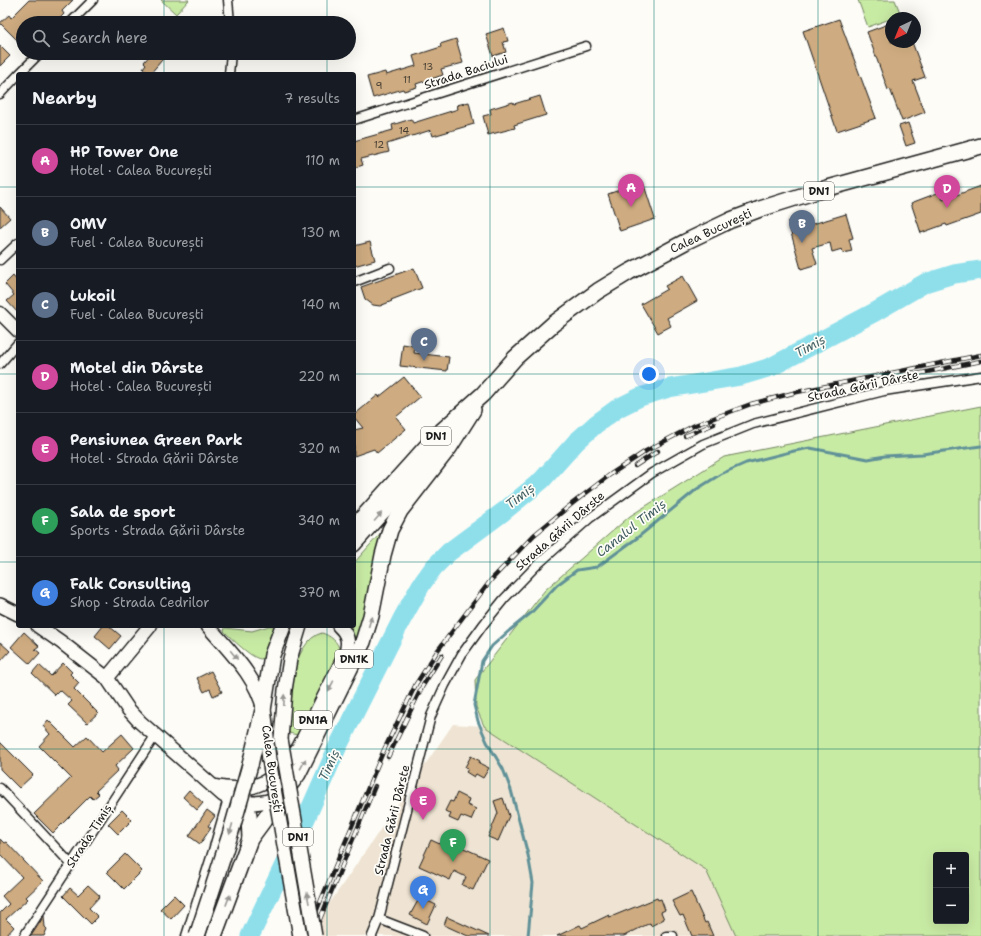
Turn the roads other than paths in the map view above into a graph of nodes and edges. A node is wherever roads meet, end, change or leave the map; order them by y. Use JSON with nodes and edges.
{"nodes":[{"id":1,"x":93,"y":0,"type":"edge"},
{"id":2,"x":228,"y":0,"type":"edge"},
{"id":3,"x":77,"y":16,"type":"edge"},
{"id":4,"x":229,"y":16,"type":"edge"},
{"id":5,"x":586,"y":46,"type":"dead end"},
{"id":6,"x":33,"y":60,"type":"edge"},
{"id":7,"x":230,"y":60,"type":"edge"},
{"id":8,"x":22,"y":72,"type":"edge"},
{"id":9,"x":229,"y":72,"type":"edge"},
{"id":10,"x":16,"y":78,"type":"edge"},
{"id":11,"x":0,"y":94,"type":"edge"},
{"id":12,"x":356,"y":119,"type":"edge"},
{"id":13,"x":981,"y":146,"type":"edge"},
{"id":14,"x":16,"y":245,"type":"edge"},
{"id":15,"x":0,"y":260,"type":"edge"},
{"id":16,"x":390,"y":268,"type":"dead end"},
{"id":17,"x":356,"y":281,"type":"edge"},
{"id":18,"x":0,"y":314,"type":"edge"},
{"id":19,"x":16,"y":329,"type":"edge"},
{"id":20,"x":16,"y":346,"type":"edge"},
{"id":21,"x":0,"y":364,"type":"edge"},
{"id":22,"x":981,"y":376,"type":"edge"},
{"id":23,"x":483,"y":394,"type":"junction"},
{"id":24,"x":356,"y":525,"type":"edge"},
{"id":25,"x":356,"y":543,"type":"edge"},
{"id":26,"x":0,"y":605,"type":"edge"},
{"id":27,"x":16,"y":613,"type":"edge"},
{"id":28,"x":41,"y":628,"type":"edge"},
{"id":29,"x":148,"y":628,"type":"edge"},
{"id":30,"x":210,"y":628,"type":"edge"},
{"id":31,"x":282,"y":628,"type":"edge"},
{"id":32,"x":342,"y":628,"type":"edge"},
{"id":33,"x":298,"y":632,"type":"edge"},
{"id":34,"x":107,"y":678,"type":"junction"},
{"id":35,"x":263,"y":710,"type":"junction"},
{"id":36,"x":155,"y":736,"type":"junction"},
{"id":37,"x":213,"y":786,"type":"junction"},
{"id":38,"x":0,"y":788,"type":"edge"},
{"id":39,"x":242,"y":789,"type":"junction"},
{"id":40,"x":223,"y":795,"type":"junction"},
{"id":41,"x":281,"y":797,"type":"junction"},
{"id":42,"x":246,"y":804,"type":"junction"},
{"id":43,"x":250,"y":839,"type":"junction"},
{"id":44,"x":71,"y":864,"type":"junction"},
{"id":45,"x":379,"y":919,"type":"junction"},
{"id":46,"x":24,"y":936,"type":"edge"},
{"id":47,"x":186,"y":936,"type":"edge"},
{"id":48,"x":197,"y":936,"type":"edge"},
{"id":49,"x":214,"y":936,"type":"edge"},
{"id":50,"x":300,"y":936,"type":"edge"},
{"id":51,"x":315,"y":936,"type":"edge"},
{"id":52,"x":372,"y":936,"type":"edge"},
{"id":53,"x":423,"y":936,"type":"edge"},
{"id":54,"x":666,"y":936,"type":"edge"},
{"id":55,"x":673,"y":936,"type":"edge"}],
"edges":[{"from":1,"to":3,"type":"street"},
{"from":2,"to":4,"type":"street"},
{"from":5,"to":12,"type":"street","name":"Strada Baciului"},
{"from":6,"to":8,"type":"street"},
{"from":7,"to":9,"type":"street"},
{"from":10,"to":11,"type":"street"},
{"from":13,"to":23,"type":"highway","name":"Calea București","number":"DN1"},
{"from":14,"to":15,"type":"street"},
{"from":16,"to":17,"type":"street"},
{"from":18,"to":19,"type":"main road"},
{"from":20,"to":21,"type":"street"},
{"from":22,"to":45,"type":"street","name":"Strada Gării Dârste"},
{"from":23,"to":24,"type":"highway","name":"Calea București","number":"DN1"},
{"from":25,"to":23,"type":"main road","name":"Calea București","number":"DN1","one_way":true},
{"from":41,"to":23,"type":"highway","number":"DN1K","one_way":true},
{"from":26,"to":27,"type":"main road"},
{"from":28,"to":34,"type":"main road"},
{"from":29,"to":34,"type":"main road"},
{"from":30,"to":35,"type":"main road","one_way":true},
{"from":31,"to":35,"type":"highway","name":"Calea București","number":"DN1"},
{"from":32,"to":39,"type":"main road","number":"DN1A","one_way":true},
{"from":51,"to":33,"type":"main road","name":"Calea București","number":"DN1","one_way":true,"bridge":true},
{"from":34,"to":36,"type":"main road"},
{"from":35,"to":48,"type":"highway","one_way":true,"bridge":true},
{"from":35,"to":50,"type":"main road","name":"Calea București","number":"DN1","bridge":true},
{"from":36,"to":37,"type":"main road"},
{"from":36,"to":44,"type":"street","name":"Strada Timiș"},
{"from":37,"to":39,"type":"main road","number":"DN1A"},
{"from":37,"to":40,"type":"main road"},
{"from":38,"to":44,"type":"street"},
{"from":39,"to":42,"type":"highway","number":"DN1K"},
{"from":40,"to":42,"type":"main road"},
{"from":40,"to":47,"type":"street"},
{"from":41,"to":42,"type":"main road"},
{"from":41,"to":43,"type":"highway","number":"DN1K"},
{"from":42,"to":43,"type":"highway","number":"DN1K"},
{"from":49,"to":43,"type":"highway","number":"DN1K","one_way":true},
{"from":44,"to":46,"type":"street","name":"Strada Timiș"},
{"from":45,"to":52,"type":"street","name":"Strada Gării Dârste"},
{"from":45,"to":53,"type":"street"},
{"from":54,"to":55,"type":"street"}]}
